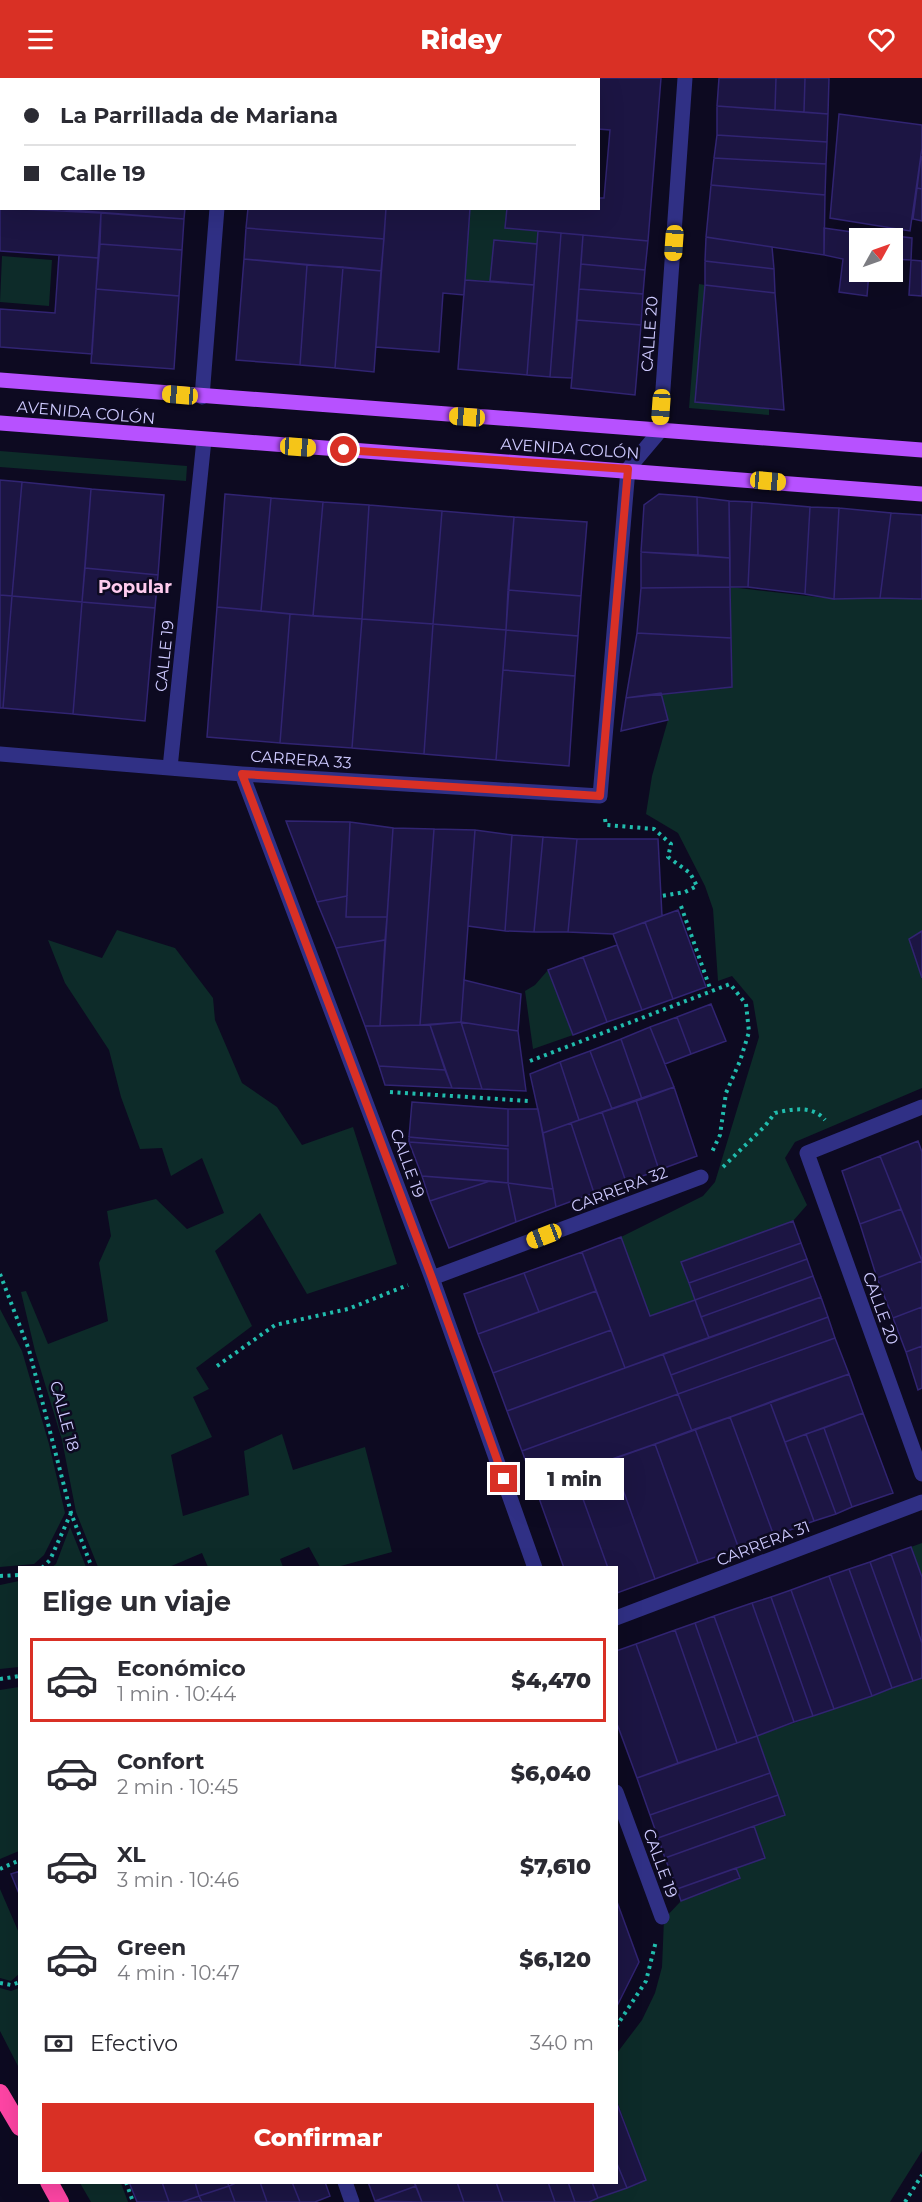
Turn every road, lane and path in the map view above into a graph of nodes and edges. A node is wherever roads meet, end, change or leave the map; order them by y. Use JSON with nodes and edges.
{"nodes":[{"id":1,"x":686,"y":78,"type":"edge"},
{"id":2,"x":218,"y":210,"type":"edge"},
{"id":3,"x":0,"y":381,"type":"edge"},
{"id":4,"x":202,"y":397,"type":"junction"},
{"id":5,"x":0,"y":423,"type":"edge"},
{"id":6,"x":660,"y":431,"type":"junction"},
{"id":7,"x":204,"y":440,"type":"junction"},
{"id":8,"x":922,"y":450,"type":"edge"},
{"id":9,"x":628,"y":469,"type":"junction"},
{"id":10,"x":922,"y":494,"type":"edge"},
{"id":11,"x":0,"y":754,"type":"edge"},
{"id":12,"x":170,"y":768,"type":"junction"},
{"id":13,"x":242,"y":774,"type":"junction"},
{"id":14,"x":600,"y":796,"type":"junction"},
{"id":15,"x":661,"y":896,"type":"dead end"},
{"id":16,"x":681,"y":906,"type":"dead end"},
{"id":17,"x":711,"y":991,"type":"junction"},
{"id":18,"x":530,"y":1061,"type":"dead end"},
{"id":19,"x":362,"y":1090,"type":"junction"},
{"id":20,"x":529,"y":1101,"type":"dead end"},
{"id":21,"x":922,"y":1107,"type":"edge"},
{"id":22,"x":838,"y":1141,"type":"junction"},
{"id":23,"x":701,"y":1177,"type":"junction"},
{"id":24,"x":0,"y":1274,"type":"edge"},
{"id":25,"x":432,"y":1278,"type":"junction"},
{"id":26,"x":218,"y":1366,"type":"dead end"},
{"id":27,"x":922,"y":1474,"type":"edge"},
{"id":28,"x":922,"y":1502,"type":"edge"},
{"id":29,"x":71,"y":1513,"type":"junction"},
{"id":30,"x":44,"y":1566,"type":"edge"},
{"id":31,"x":91,"y":1566,"type":"edge"},
{"id":32,"x":534,"y":1566,"type":"edge"},
{"id":33,"x":18,"y":1575,"type":"edge"},
{"id":34,"x":0,"y":1576,"type":"edge"},
{"id":35,"x":618,"y":1617,"type":"edge"},
{"id":36,"x":18,"y":1676,"type":"edge"},
{"id":37,"x":0,"y":1679,"type":"edge"},
{"id":38,"x":618,"y":1797,"type":"edge"},
{"id":39,"x":18,"y":1861,"type":"edge"},
{"id":40,"x":0,"y":1869,"type":"edge"},
{"id":41,"x":662,"y":1917,"type":"joint"},
{"id":42,"x":0,"y":1983,"type":"edge"},
{"id":43,"x":18,"y":1983,"type":"edge"},
{"id":44,"x":618,"y":2024,"type":"edge"},
{"id":45,"x":0,"y":2092,"type":"edge"},
{"id":46,"x":18,"y":2124,"type":"edge"},
{"id":47,"x":922,"y":2175,"type":"edge"},
{"id":48,"x":50,"y":2184,"type":"edge"},
{"id":49,"x":127,"y":2184,"type":"edge"},
{"id":50,"x":346,"y":2184,"type":"edge"},
{"id":51,"x":60,"y":2202,"type":"edge"},
{"id":52,"x":133,"y":2202,"type":"edge"},
{"id":53,"x":352,"y":2202,"type":"edge"},
{"id":54,"x":904,"y":2202,"type":"edge"}],
"edges":[{"from":1,"to":6,"type":"street","name":"CALLE 20"},
{"from":2,"to":4,"type":"street"},
{"from":3,"to":4,"type":"main road","name":"AVENIDA COLÓN"},
{"from":4,"to":6,"type":"main road","name":"AVENIDA COLÓN"},
{"from":5,"to":7,"type":"main road","name":"AVENIDA COLÓN"},
{"from":6,"to":8,"type":"main road","name":"AVENIDA COLÓN"},
{"from":6,"to":9,"type":"street"},
{"from":7,"to":9,"type":"main road","name":"AVENIDA COLÓN"},
{"from":7,"to":12,"type":"street","name":"CALLE 19"},
{"from":9,"to":10,"type":"main road","name":"AVENIDA COLÓN"},
{"from":9,"to":14,"type":"street"},
{"from":11,"to":12,"type":"street","name":"CARRERA 33"},
{"from":12,"to":13,"type":"street","name":"CARRERA 33"},
{"from":13,"to":14,"type":"street","name":"CARRERA 33"},
{"from":13,"to":19,"type":"street","name":"CALLE 19"},
{"from":14,"to":15,"type":"path"},
{"from":16,"to":17,"type":"path"},
{"from":17,"to":18,"type":"path"},
{"from":17,"to":23,"type":"path"},
{"from":19,"to":20,"type":"path"},
{"from":19,"to":25,"type":"street","name":"CALLE 19"},
{"from":21,"to":22,"type":"street"},
{"from":22,"to":23,"type":"path"},
{"from":22,"to":27,"type":"street","name":"CALLE 20"},
{"from":23,"to":25,"type":"street","name":"CARRERA 32"},
{"from":24,"to":29,"type":"path","name":"CALLE 18"},
{"from":25,"to":26,"type":"path"},
{"from":25,"to":32,"type":"street","name":"CALLE 19"},
{"from":28,"to":35,"type":"street","name":"CARRERA 31"},
{"from":29,"to":30,"type":"path"},
{"from":29,"to":31,"type":"path","name":"CALLE 18"},
{"from":33,"to":34,"type":"path"},
{"from":36,"to":37,"type":"path"},
{"from":38,"to":41,"type":"street","name":"CALLE 19"},
{"from":39,"to":40,"type":"path"},
{"from":41,"to":44,"type":"path","name":"CALLE 19"},
{"from":42,"to":43,"type":"path"},
{"from":45,"to":46,"type":"highway"},
{"from":47,"to":54,"type":"path"},
{"from":48,"to":51,"type":"highway"},
{"from":49,"to":52,"type":"path"},
{"from":50,"to":53,"type":"street"}]}
